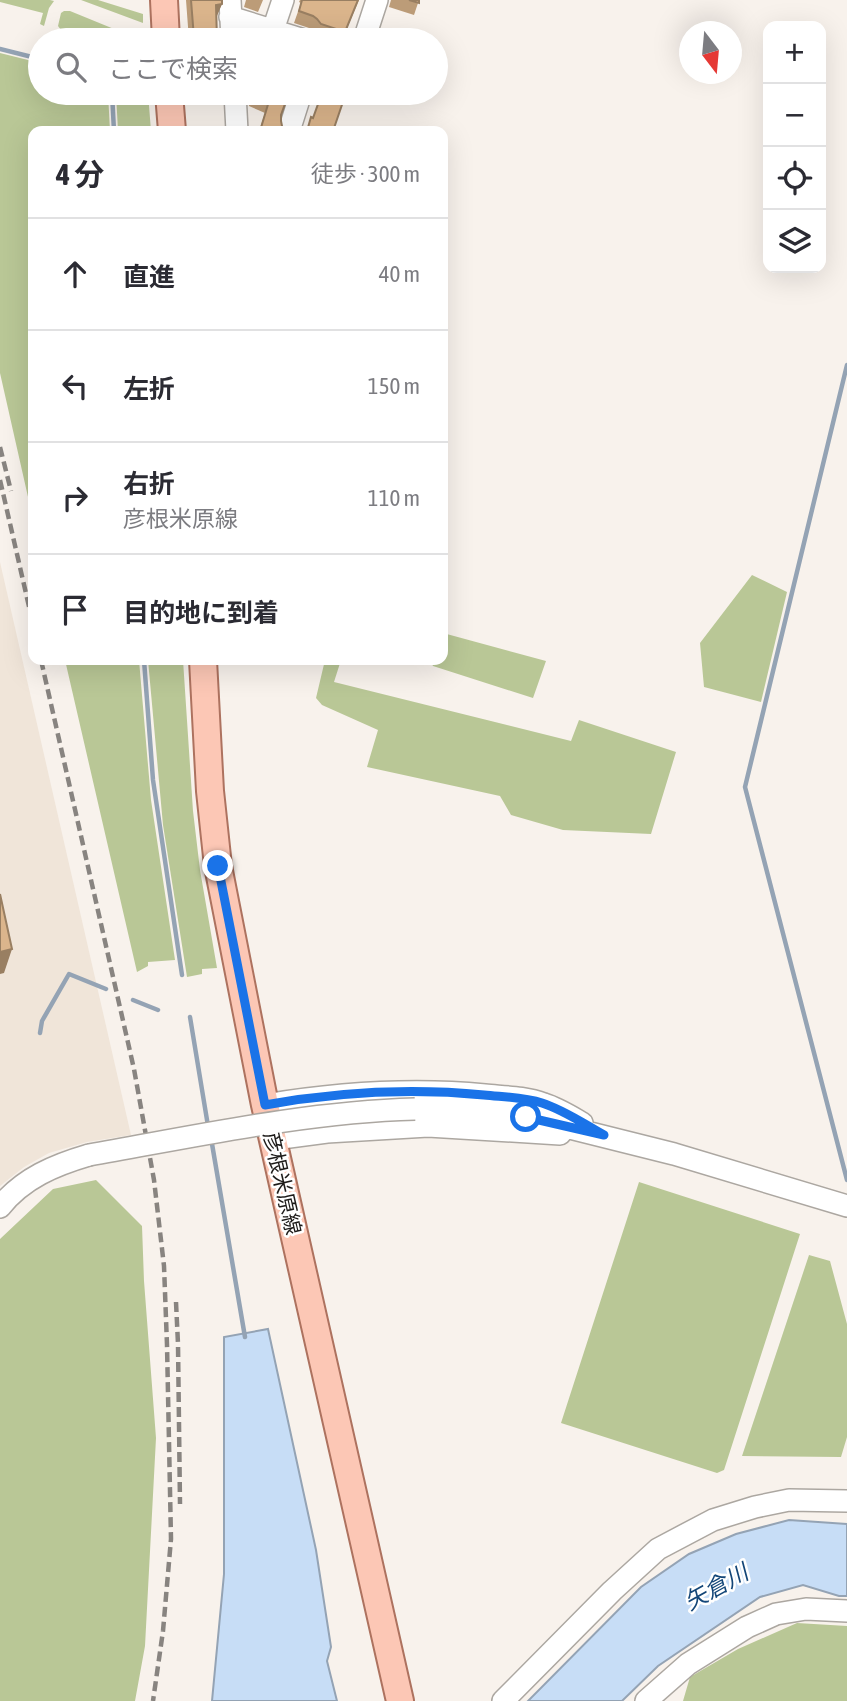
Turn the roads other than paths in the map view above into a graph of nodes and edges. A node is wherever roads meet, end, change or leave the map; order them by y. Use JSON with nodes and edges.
{"nodes":[{"id":1,"x":164,"y":0,"type":"edge"},
{"id":2,"x":283,"y":0,"type":"edge"},
{"id":3,"x":377,"y":0,"type":"edge"},
{"id":4,"x":230,"y":8,"type":"edge"},
{"id":5,"x":165,"y":28,"type":"edge"},
{"id":6,"x":231,"y":28,"type":"edge"},
{"id":7,"x":269,"y":28,"type":"edge"},
{"id":8,"x":274,"y":28,"type":"edge"},
{"id":9,"x":368,"y":28,"type":"edge"},
{"id":10,"x":170,"y":105,"type":"edge"},
{"id":11,"x":236,"y":105,"type":"edge"},
{"id":12,"x":298,"y":105,"type":"edge"},
{"id":13,"x":172,"y":126,"type":"edge"},
{"id":14,"x":237,"y":126,"type":"edge"},
{"id":15,"x":291,"y":126,"type":"edge"},
{"id":16,"x":203,"y":665,"type":"edge"},
{"id":17,"x":265,"y":1105,"type":"junction"},
{"id":18,"x":604,"y":1135,"type":"junction"},
{"id":19,"x":274,"y":1139,"type":"junction"},
{"id":20,"x":847,"y":1206,"type":"edge"},
{"id":21,"x":0,"y":1207,"type":"edge"},
{"id":22,"x":847,"y":1501,"type":"edge"},
{"id":23,"x":847,"y":1611,"type":"edge"},
{"id":24,"x":400,"y":1701,"type":"edge"},
{"id":25,"x":503,"y":1701,"type":"edge"},
{"id":26,"x":646,"y":1701,"type":"edge"}],
"edges":[{"from":1,"to":5,"type":"main road"},
{"from":2,"to":8,"type":"street"},
{"from":3,"to":9,"type":"street"},
{"from":4,"to":6,"type":"street"},
{"from":4,"to":7,"type":"street"},
{"from":10,"to":13,"type":"main road"},
{"from":11,"to":14,"type":"street"},
{"from":12,"to":15,"type":"street"},
{"from":16,"to":17,"type":"main road","name":"彦根米原線"},
{"from":17,"to":18,"type":"street"},
{"from":17,"to":19,"type":"main road","name":"彦根米原線"},
{"from":18,"to":19,"type":"street"},
{"from":18,"to":20,"type":"street"},
{"from":18,"to":21,"type":"street","bridge":true},
{"from":19,"to":24,"type":"main road","name":"彦根米原線"},
{"from":22,"to":25,"type":"street"},
{"from":23,"to":26,"type":"street"}]}
